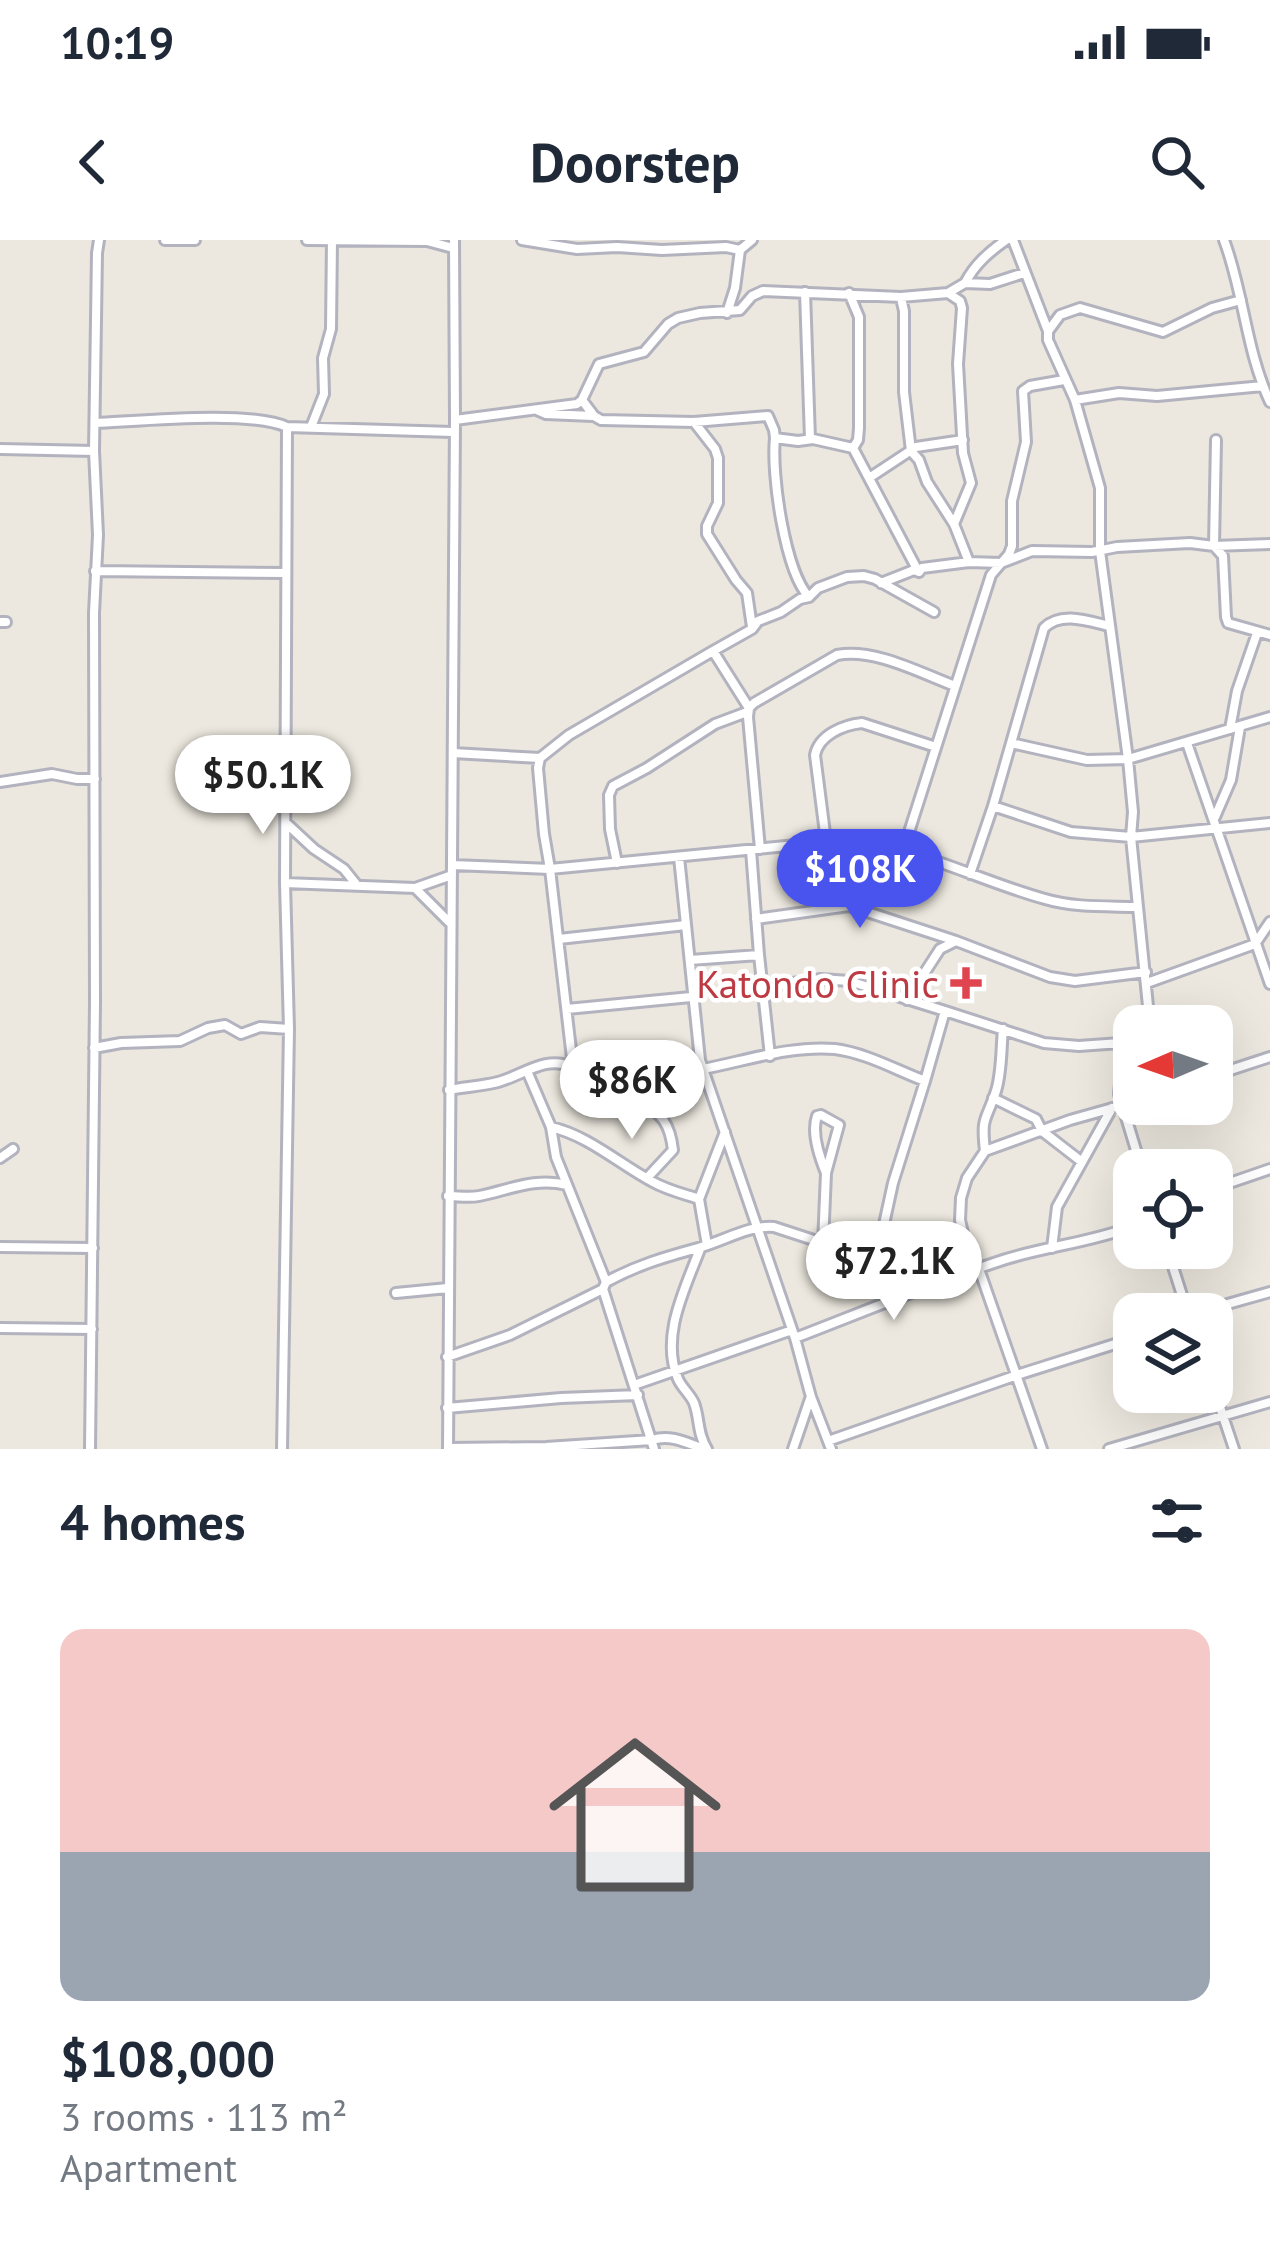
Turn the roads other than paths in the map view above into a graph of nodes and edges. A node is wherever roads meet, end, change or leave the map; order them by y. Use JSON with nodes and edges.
{"nodes":[{"id":1,"x":100,"y":240,"type":"edge"},
{"id":2,"x":165,"y":240,"type":"edge"},
{"id":3,"x":195,"y":240,"type":"edge"},
{"id":4,"x":307,"y":240,"type":"edge"},
{"id":5,"x":522,"y":240,"type":"edge"},
{"id":6,"x":752,"y":240,"type":"edge"},
{"id":7,"x":1010,"y":240,"type":"edge"},
{"id":8,"x":1224,"y":240,"type":"edge"},
{"id":9,"x":332,"y":241,"type":"edge"},
{"id":10,"x":1236,"y":242,"type":"edge"},
{"id":11,"x":456,"y":243,"type":"edge"},
{"id":12,"x":694,"y":244,"type":"edge"},
{"id":13,"x":740,"y":250,"type":"junction"},
{"id":14,"x":1229,"y":254,"type":"junction"},
{"id":15,"x":1024,"y":273,"type":"junction"},
{"id":16,"x":965,"y":283,"type":"junction"},
{"id":17,"x":806,"y":292,"type":"junction"},
{"id":18,"x":849,"y":293,"type":"junction"},
{"id":19,"x":948,"y":293,"type":"junction"},
{"id":20,"x":901,"y":297,"type":"junction"},
{"id":21,"x":1241,"y":300,"type":"junction"},
{"id":22,"x":727,"y":313,"type":"junction"},
{"id":23,"x":1048,"y":332,"type":"junction"},
{"id":24,"x":1064,"y":380,"type":"junction"},
{"id":25,"x":1262,"y":386,"type":"junction"},
{"id":26,"x":582,"y":400,"type":"junction"},
{"id":27,"x":1076,"y":400,"type":"junction"},
{"id":28,"x":1270,"y":402,"type":"edge"},
{"id":29,"x":533,"y":409,"type":"junction"},
{"id":30,"x":595,"y":416,"type":"junction"},
{"id":31,"x":455,"y":420,"type":"junction"},
{"id":32,"x":694,"y":422,"type":"junction"},
{"id":33,"x":96,"y":423,"type":"junction"},
{"id":34,"x":287,"y":427,"type":"junction"},
{"id":35,"x":310,"y":428,"type":"junction"},
{"id":36,"x":453,"y":432,"type":"junction"},
{"id":37,"x":775,"y":439,"type":"junction"},
{"id":38,"x":810,"y":439,"type":"junction"},
{"id":39,"x":963,"y":440,"type":"junction"},
{"id":40,"x":1216,"y":440,"type":"dead end"},
{"id":41,"x":853,"y":448,"type":"junction"},
{"id":42,"x":0,"y":449,"type":"edge"},
{"id":43,"x":911,"y":451,"type":"junction"},
{"id":44,"x":94,"y":452,"type":"junction"},
{"id":45,"x":869,"y":478,"type":"junction"},
{"id":46,"x":955,"y":524,"type":"junction"},
{"id":47,"x":1270,"y":544,"type":"edge"},
{"id":48,"x":1214,"y":546,"type":"junction"},
{"id":49,"x":1100,"y":551,"type":"junction"},
{"id":50,"x":970,"y":562,"type":"junction"},
{"id":51,"x":1001,"y":563,"type":"junction"},
{"id":52,"x":95,"y":571,"type":"junction"},
{"id":53,"x":919,"y":572,"type":"junction"},
{"id":54,"x":286,"y":573,"type":"junction"},
{"id":55,"x":881,"y":583,"type":"junction"},
{"id":56,"x":809,"y":597,"type":"junction"},
{"id":57,"x":934,"y":612,"type":"dead end"},
{"id":58,"x":1109,"y":626,"type":"junction"},
{"id":59,"x":752,"y":629,"type":"junction"},
{"id":60,"x":1257,"y":633,"type":"junction"},
{"id":61,"x":1270,"y":635,"type":"edge"},
{"id":62,"x":713,"y":651,"type":"junction"},
{"id":63,"x":955,"y":686,"type":"junction"},
{"id":64,"x":749,"y":710,"type":"junction"},
{"id":65,"x":1270,"y":717,"type":"edge"},
{"id":66,"x":1235,"y":728,"type":"junction"},
{"id":67,"x":1011,"y":743,"type":"junction"},
{"id":68,"x":1187,"y":743,"type":"junction"},
{"id":69,"x":936,"y":747,"type":"junction"},
{"id":70,"x":453,"y":753,"type":"junction"},
{"id":71,"x":540,"y":758,"type":"junction"},
{"id":72,"x":1129,"y":759,"type":"junction"},
{"id":73,"x":95,"y":778,"type":"junction"},
{"id":74,"x":0,"y":782,"type":"edge"},
{"id":75,"x":993,"y":806,"type":"junction"},
{"id":76,"x":285,"y":822,"type":"junction"},
{"id":77,"x":1215,"y":823,"type":"junction"},
{"id":78,"x":1270,"y":823,"type":"edge"},
{"id":79,"x":1131,"y":837,"type":"junction"},
{"id":80,"x":826,"y":841,"type":"junction"},
{"id":81,"x":756,"y":850,"type":"junction"},
{"id":82,"x":902,"y":851,"type":"junction"},
{"id":83,"x":679,"y":857,"type":"junction"},
{"id":84,"x":616,"y":863,"type":"junction"},
{"id":85,"x":550,"y":869,"type":"junction"},
{"id":86,"x":452,"y":870,"type":"junction"},
{"id":87,"x":970,"y":874,"type":"junction"},
{"id":88,"x":285,"y":883,"type":"junction"},
{"id":89,"x":356,"y":885,"type":"junction"},
{"id":90,"x":415,"y":888,"type":"junction"},
{"id":91,"x":1138,"y":907,"type":"junction"},
{"id":92,"x":756,"y":919,"type":"junction"},
{"id":93,"x":1270,"y":922,"type":"edge"},
{"id":94,"x":451,"y":923,"type":"junction"},
{"id":95,"x":686,"y":925,"type":"junction"},
{"id":96,"x":938,"y":934,"type":"junction"},
{"id":97,"x":559,"y":939,"type":"junction"},
{"id":98,"x":1270,"y":939,"type":"edge"},
{"id":99,"x":956,"y":941,"type":"junction"},
{"id":100,"x":1256,"y":943,"type":"junction"},
{"id":101,"x":940,"y":949,"type":"junction"},
{"id":102,"x":759,"y":956,"type":"junction"},
{"id":103,"x":690,"y":960,"type":"junction"},
{"id":104,"x":1146,"y":972,"type":"junction"},
{"id":105,"x":1147,"y":983,"type":"junction"},
{"id":106,"x":1270,"y":984,"type":"edge"},
{"id":107,"x":764,"y":987,"type":"junction"},
{"id":108,"x":692,"y":997,"type":"junction"},
{"id":109,"x":907,"y":1000,"type":"junction"},
{"id":110,"x":1149,"y":1005,"type":"edge"},
{"id":111,"x":567,"y":1009,"type":"junction"},
{"id":112,"x":944,"y":1011,"type":"junction"},
{"id":113,"x":289,"y":1029,"type":"junction"},
{"id":114,"x":1003,"y":1029,"type":"junction"},
{"id":115,"x":1113,"y":1043,"type":"edge"},
{"id":116,"x":94,"y":1048,"type":"junction"},
{"id":117,"x":569,"y":1051,"type":"junction"},
{"id":118,"x":770,"y":1056,"type":"junction"},
{"id":119,"x":1270,"y":1057,"type":"edge"},
{"id":120,"x":561,"y":1062,"type":"junction"},
{"id":121,"x":702,"y":1064,"type":"junction"},
{"id":122,"x":573,"y":1067,"type":"junction"},
{"id":123,"x":626,"y":1068,"type":"junction"},
{"id":124,"x":1233,"y":1069,"type":"edge"},
{"id":125,"x":526,"y":1071,"type":"junction"},
{"id":126,"x":925,"y":1081,"type":"junction"},
{"id":127,"x":449,"y":1090,"type":"junction"},
{"id":128,"x":993,"y":1098,"type":"junction"},
{"id":129,"x":1113,"y":1108,"type":"edge"},
{"id":130,"x":1113,"y":1112,"type":"edge"},
{"id":131,"x":551,"y":1127,"type":"junction"},
{"id":132,"x":725,"y":1130,"type":"junction"},
{"id":133,"x":1042,"y":1131,"type":"junction"},
{"id":134,"x":13,"y":1149,"type":"dead end"},
{"id":135,"x":985,"y":1151,"type":"junction"},
{"id":136,"x":0,"y":1158,"type":"edge"},
{"id":137,"x":1082,"y":1162,"type":"junction"},
{"id":138,"x":560,"y":1168,"type":"junction"},
{"id":139,"x":1270,"y":1169,"type":"edge"},
{"id":140,"x":826,"y":1173,"type":"junction"},
{"id":141,"x":647,"y":1178,"type":"junction"},
{"id":142,"x":550,"y":1181,"type":"junction"},
{"id":143,"x":1233,"y":1182,"type":"edge"},
{"id":144,"x":568,"y":1186,"type":"junction"},
{"id":145,"x":448,"y":1196,"type":"junction"},
{"id":146,"x":698,"y":1199,"type":"junction"},
{"id":147,"x":756,"y":1227,"type":"junction"},
{"id":148,"x":1113,"y":1234,"type":"edge"},
{"id":149,"x":823,"y":1244,"type":"junction"},
{"id":150,"x":703,"y":1246,"type":"junction"},
{"id":151,"x":0,"y":1247,"type":"edge"},
{"id":152,"x":93,"y":1248,"type":"junction"},
{"id":153,"x":1052,"y":1248,"type":"junction"},
{"id":154,"x":876,"y":1261,"type":"junction"},
{"id":155,"x":976,"y":1271,"type":"junction"},
{"id":156,"x":939,"y":1281,"type":"junction"},
{"id":157,"x":604,"y":1286,"type":"junction"},
{"id":158,"x":448,"y":1288,"type":"junction"},
{"id":159,"x":1270,"y":1292,"type":"edge"},
{"id":160,"x":396,"y":1293,"type":"dead end"},
{"id":161,"x":1233,"y":1302,"type":"edge"},
{"id":162,"x":0,"y":1328,"type":"edge"},
{"id":163,"x":92,"y":1329,"type":"junction"},
{"id":164,"x":793,"y":1334,"type":"junction"},
{"id":165,"x":1113,"y":1345,"type":"edge"},
{"id":166,"x":447,"y":1357,"type":"junction"},
{"id":167,"x":675,"y":1369,"type":"junction"},
{"id":168,"x":1017,"y":1375,"type":"junction"},
{"id":169,"x":636,"y":1390,"type":"junction"},
{"id":170,"x":811,"y":1397,"type":"junction"},
{"id":171,"x":1270,"y":1402,"type":"edge"},
{"id":172,"x":447,"y":1408,"type":"junction"},
{"id":173,"x":1222,"y":1413,"type":"edge"},
{"id":174,"x":1224,"y":1418,"type":"junction"},
{"id":175,"x":653,"y":1445,"type":"edge"},
{"id":176,"x":829,"y":1445,"type":"edge"},
{"id":177,"x":90,"y":1449,"type":"edge"},
{"id":178,"x":282,"y":1449,"type":"edge"},
{"id":179,"x":448,"y":1449,"type":"edge"},
{"id":180,"x":706,"y":1449,"type":"edge"},
{"id":181,"x":793,"y":1449,"type":"edge"},
{"id":182,"x":1042,"y":1449,"type":"edge"},
{"id":183,"x":1109,"y":1449,"type":"edge"},
{"id":184,"x":1234,"y":1449,"type":"edge"}],
"edges":[{"from":1,"to":33,"type":"street"},
{"from":2,"to":3,"type":"street"},
{"from":4,"to":9,"type":"street"},
{"from":5,"to":12,"type":"street"},
{"from":6,"to":13,"type":"street"},
{"from":7,"to":15,"type":"street"},
{"from":7,"to":16,"type":"street"},
{"from":8,"to":14,"type":"street"},
{"from":9,"to":11,"type":"street"},
{"from":9,"to":35,"type":"street"},
{"from":10,"to":14,"type":"street"},
{"from":11,"to":31,"type":"street"},
{"from":12,"to":13,"type":"street"},
{"from":13,"to":22,"type":"street"},
{"from":14,"to":21,"type":"street"},
{"from":15,"to":16,"type":"street"},
{"from":15,"to":23,"type":"street"},
{"from":16,"to":19,"type":"street"},
{"from":17,"to":18,"type":"street"},
{"from":17,"to":22,"type":"street"},
{"from":17,"to":38,"type":"street"},
{"from":18,"to":20,"type":"street"},
{"from":18,"to":41,"type":"street"},
{"from":19,"to":20,"type":"street"},
{"from":19,"to":39,"type":"street"},
{"from":20,"to":43,"type":"street"},
{"from":21,"to":23,"type":"street"},
{"from":21,"to":25,"type":"street"},
{"from":22,"to":26,"type":"street"},
{"from":23,"to":24,"type":"street"},
{"from":24,"to":27,"type":"street"},
{"from":24,"to":51,"type":"street"},
{"from":25,"to":27,"type":"street"},
{"from":25,"to":28,"type":"street"},
{"from":26,"to":29,"type":"street"},
{"from":26,"to":30,"type":"street"},
{"from":27,"to":49,"type":"street"},
{"from":29,"to":30,"type":"street"},
{"from":29,"to":31,"type":"street"},
{"from":30,"to":32,"type":"street"},
{"from":31,"to":36,"type":"street"},
{"from":32,"to":37,"type":"street"},
{"from":32,"to":59,"type":"street"},
{"from":33,"to":34,"type":"street"},
{"from":33,"to":44,"type":"street"},
{"from":34,"to":35,"type":"street"},
{"from":34,"to":54,"type":"street"},
{"from":35,"to":36,"type":"street"},
{"from":36,"to":70,"type":"street"},
{"from":37,"to":38,"type":"street"},
{"from":37,"to":56,"type":"street"},
{"from":38,"to":41,"type":"street"},
{"from":39,"to":43,"type":"street"},
{"from":39,"to":46,"type":"street"},
{"from":40,"to":48,"type":"street"},
{"from":41,"to":45,"type":"street"},
{"from":42,"to":44,"type":"street"},
{"from":43,"to":45,"type":"street"},
{"from":43,"to":46,"type":"street"},
{"from":44,"to":52,"type":"street"},
{"from":45,"to":53,"type":"street"},
{"from":46,"to":50,"type":"street"},
{"from":47,"to":48,"type":"street"},
{"from":48,"to":49,"type":"street"},
{"from":48,"to":60,"type":"street"},
{"from":49,"to":51,"type":"street"},
{"from":49,"to":58,"type":"street"},
{"from":50,"to":51,"type":"street"},
{"from":50,"to":53,"type":"street"},
{"from":51,"to":63,"type":"street"},
{"from":52,"to":54,"type":"street"},
{"from":52,"to":73,"type":"street"},
{"from":53,"to":55,"type":"street"},
{"from":54,"to":76,"type":"street"},
{"from":55,"to":56,"type":"street"},
{"from":55,"to":57,"type":"street"},
{"from":56,"to":59,"type":"street"},
{"from":58,"to":67,"type":"street"},
{"from":58,"to":72,"type":"street"},
{"from":59,"to":62,"type":"street"},
{"from":60,"to":61,"type":"street"},
{"from":60,"to":66,"type":"street"},
{"from":62,"to":64,"type":"street"},
{"from":62,"to":71,"type":"street"},
{"from":63,"to":64,"type":"street"},
{"from":63,"to":69,"type":"street"},
{"from":64,"to":81,"type":"street"},
{"from":64,"to":84,"type":"street"},
{"from":65,"to":66,"type":"street"},
{"from":66,"to":68,"type":"street"},
{"from":66,"to":77,"type":"street"},
{"from":67,"to":72,"type":"street"},
{"from":67,"to":75,"type":"street"},
{"from":68,"to":72,"type":"street"},
{"from":68,"to":77,"type":"street"},
{"from":69,"to":80,"type":"street"},
{"from":69,"to":82,"type":"street"},
{"from":70,"to":71,"type":"street"},
{"from":70,"to":86,"type":"street"},
{"from":71,"to":85,"type":"street"},
{"from":72,"to":79,"type":"street"},
{"from":73,"to":74,"type":"street"},
{"from":73,"to":116,"type":"street"},
{"from":75,"to":79,"type":"street"},
{"from":75,"to":87,"type":"street"},
{"from":76,"to":88,"type":"street"},
{"from":76,"to":89,"type":"street"},
{"from":77,"to":78,"type":"street"},
{"from":77,"to":79,"type":"street"},
{"from":77,"to":100,"type":"street"},
{"from":79,"to":91,"type":"street"},
{"from":80,"to":81,"type":"street"},
{"from":80,"to":82,"type":"street"},
{"from":81,"to":83,"type":"street"},
{"from":81,"to":92,"type":"street"},
{"from":82,"to":87,"type":"street"},
{"from":83,"to":84,"type":"street"},
{"from":83,"to":95,"type":"street"},
{"from":84,"to":85,"type":"street"},
{"from":85,"to":86,"type":"street"},
{"from":85,"to":97,"type":"street"},
{"from":86,"to":90,"type":"street"},
{"from":86,"to":94,"type":"street"},
{"from":87,"to":91,"type":"street"},
{"from":88,"to":89,"type":"street"},
{"from":88,"to":113,"type":"street"},
{"from":89,"to":90,"type":"street"},
{"from":90,"to":94,"type":"street"},
{"from":91,"to":104,"type":"street"},
{"from":92,"to":96,"type":"street"},
{"from":92,"to":102,"type":"street"},
{"from":93,"to":100,"type":"street"},
{"from":94,"to":127,"type":"street"},
{"from":95,"to":97,"type":"street"},
{"from":95,"to":103,"type":"street"},
{"from":96,"to":99,"type":"street"},
{"from":96,"to":101,"type":"street"},
{"from":97,"to":111,"type":"street"},
{"from":98,"to":100,"type":"street"},
{"from":99,"to":101,"type":"street"},
{"from":99,"to":104,"type":"street"},
{"from":100,"to":105,"type":"street"},
{"from":100,"to":106,"type":"street"},
{"from":101,"to":109,"type":"street"},
{"from":102,"to":103,"type":"street"},
{"from":102,"to":107,"type":"street"},
{"from":103,"to":108,"type":"street"},
{"from":104,"to":105,"type":"street"},
{"from":105,"to":110,"type":"street"},
{"from":107,"to":109,"type":"street"},
{"from":107,"to":118,"type":"street"},
{"from":108,"to":111,"type":"street"},
{"from":108,"to":121,"type":"street"},
{"from":109,"to":112,"type":"street"},
{"from":111,"to":117,"type":"street"},
{"from":112,"to":114,"type":"street"},
{"from":112,"to":126,"type":"street"},
{"from":113,"to":116,"type":"street"},
{"from":113,"to":178,"type":"street"},
{"from":114,"to":115,"type":"street"},
{"from":114,"to":128,"type":"street"},
{"from":116,"to":152,"type":"street"},
{"from":117,"to":120,"type":"street"},
{"from":117,"to":122,"type":"street"},
{"from":118,"to":121,"type":"street"},
{"from":118,"to":126,"type":"street"},
{"from":119,"to":124,"type":"street"},
{"from":120,"to":122,"type":"street"},
{"from":120,"to":125,"type":"street"},
{"from":121,"to":123,"type":"street"},
{"from":121,"to":132,"type":"street"},
{"from":122,"to":123,"type":"street"},
{"from":123,"to":141,"type":"street"},
{"from":125,"to":127,"type":"street"},
{"from":125,"to":131,"type":"street"},
{"from":126,"to":154,"type":"street"},
{"from":127,"to":145,"type":"street"},
{"from":128,"to":133,"type":"street"},
{"from":128,"to":135,"type":"street"},
{"from":129,"to":133,"type":"street"},
{"from":130,"to":137,"type":"street"},
{"from":131,"to":138,"type":"street"},
{"from":131,"to":141,"type":"street"},
{"from":132,"to":146,"type":"street"},
{"from":132,"to":147,"type":"street"},
{"from":133,"to":135,"type":"street"},
{"from":133,"to":137,"type":"street"},
{"from":134,"to":136,"type":"street"},
{"from":135,"to":155,"type":"street"},
{"from":137,"to":153,"type":"street"},
{"from":138,"to":142,"type":"street"},
{"from":138,"to":144,"type":"street"},
{"from":139,"to":143,"type":"street"},
{"from":140,"to":140,"type":"street"},
{"from":140,"to":149,"type":"street"},
{"from":141,"to":146,"type":"street"},
{"from":142,"to":144,"type":"street"},
{"from":142,"to":145,"type":"street"},
{"from":144,"to":157,"type":"street"},
{"from":145,"to":158,"type":"street"},
{"from":146,"to":150,"type":"street"},
{"from":147,"to":149,"type":"street"},
{"from":147,"to":150,"type":"street"},
{"from":147,"to":164,"type":"street"},
{"from":148,"to":153,"type":"street"},
{"from":149,"to":154,"type":"street"},
{"from":150,"to":157,"type":"street"},
{"from":150,"to":167,"type":"street"},
{"from":151,"to":152,"type":"street"},
{"from":152,"to":163,"type":"street"},
{"from":153,"to":155,"type":"street"},
{"from":154,"to":156,"type":"street"},
{"from":155,"to":156,"type":"street"},
{"from":155,"to":168,"type":"street"},
{"from":156,"to":164,"type":"street"},
{"from":157,"to":166,"type":"street"},
{"from":157,"to":169,"type":"street"},
{"from":158,"to":160,"type":"street"},
{"from":158,"to":166,"type":"street"},
{"from":159,"to":161,"type":"street"},
{"from":162,"to":163,"type":"street"},
{"from":163,"to":177,"type":"street"},
{"from":164,"to":167,"type":"street"},
{"from":164,"to":170,"type":"street"},
{"from":165,"to":168,"type":"street"},
{"from":166,"to":172,"type":"street"},
{"from":167,"to":169,"type":"street"},
{"from":167,"to":180,"type":"street"},
{"from":168,"to":176,"type":"street"},
{"from":168,"to":182,"type":"street"},
{"from":169,"to":172,"type":"street"},
{"from":169,"to":175,"type":"street"},
{"from":170,"to":176,"type":"street"},
{"from":170,"to":181,"type":"street"},
{"from":171,"to":174,"type":"street"},
{"from":172,"to":179,"type":"street"},
{"from":173,"to":174,"type":"street"},
{"from":174,"to":183,"type":"street"},
{"from":174,"to":184,"type":"street"},
{"from":175,"to":179,"type":"street"},
{"from":175,"to":180,"type":"street"}]}
